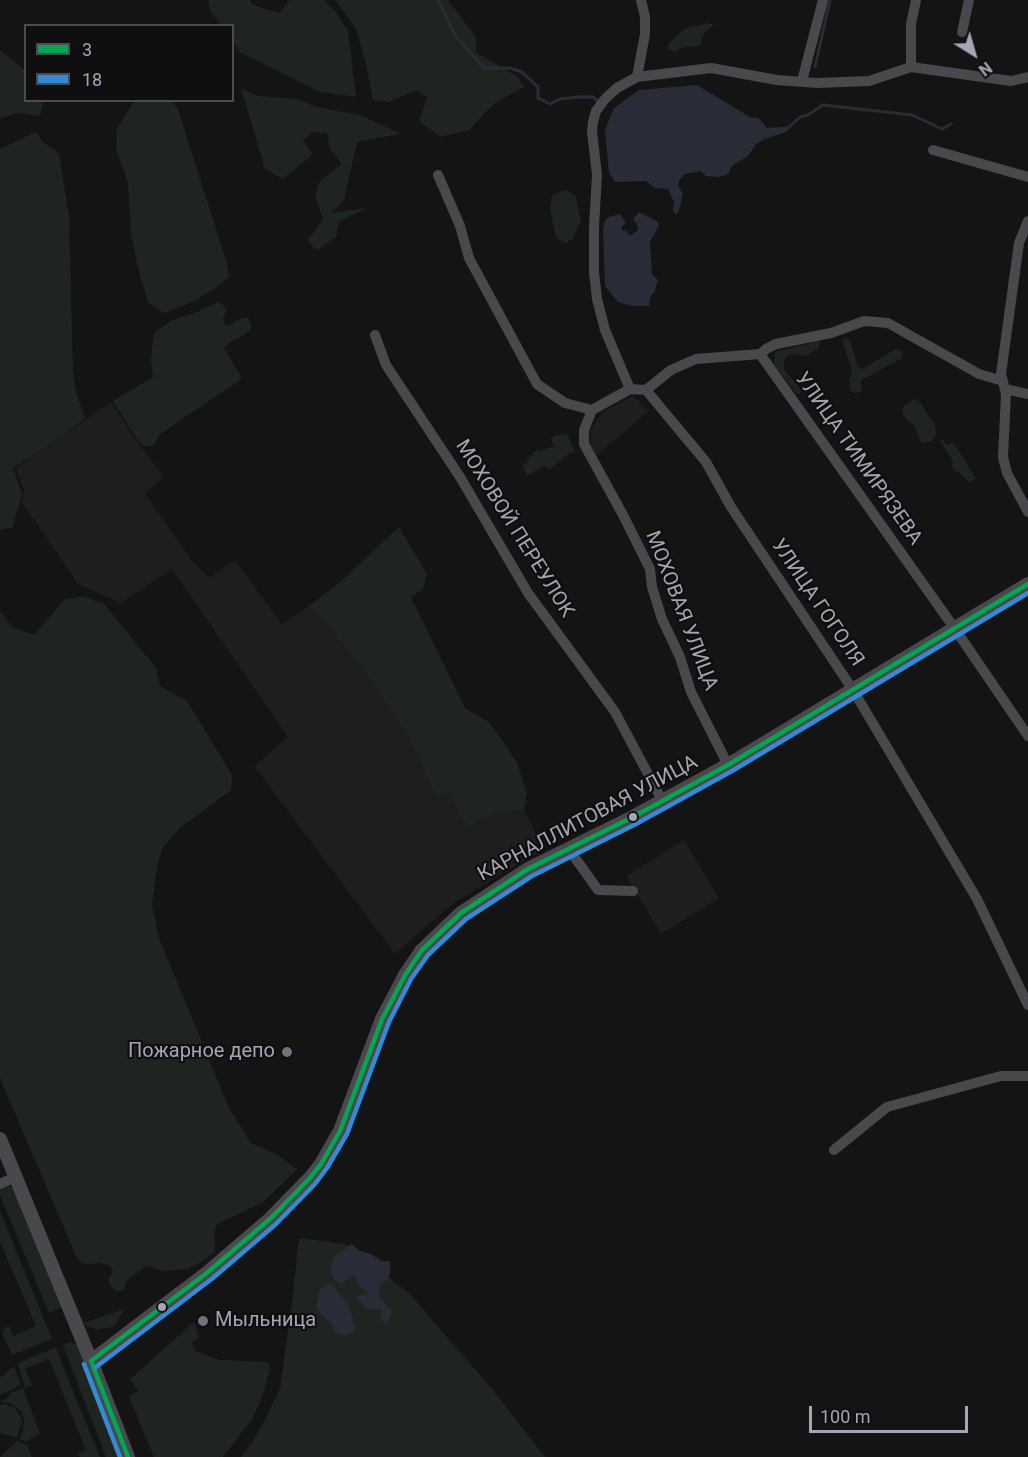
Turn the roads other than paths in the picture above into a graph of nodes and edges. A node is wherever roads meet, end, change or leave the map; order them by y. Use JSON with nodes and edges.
{"nodes":[{"id":1,"x":641,"y":0,"type":"edge"},
{"id":2,"x":823,"y":0,"type":"edge"},
{"id":3,"x":915,"y":0,"type":"edge"},
{"id":4,"x":969,"y":0,"type":"edge"},
{"id":5,"x":962,"y":32,"type":"dead end"},
{"id":6,"x":911,"y":67,"type":"junction"},
{"id":7,"x":637,"y":77,"type":"junction"},
{"id":8,"x":1028,"y":77,"type":"edge"},
{"id":9,"x":802,"y":81,"type":"junction"},
{"id":10,"x":933,"y":150,"type":"dead end"},
{"id":11,"x":438,"y":175,"type":"dead end"},
{"id":12,"x":1028,"y":177,"type":"edge"},
{"id":13,"x":1028,"y":221,"type":"edge"},
{"id":14,"x":375,"y":335,"type":"dead end"},
{"id":15,"x":760,"y":354,"type":"junction"},
{"id":16,"x":1004,"y":385,"type":"junction"},
{"id":17,"x":630,"y":389,"type":"junction"},
{"id":18,"x":646,"y":390,"type":"junction"},
{"id":19,"x":1028,"y":394,"type":"edge"},
{"id":20,"x":592,"y":410,"type":"junction"},
{"id":21,"x":1028,"y":512,"type":"edge"},
{"id":22,"x":1028,"y":584,"type":"edge"},
{"id":23,"x":955,"y":629,"type":"junction"},
{"id":24,"x":853,"y":690,"type":"junction"},
{"id":25,"x":1028,"y":736,"type":"edge"},
{"id":26,"x":728,"y":765,"type":"junction"},
{"id":27,"x":663,"y":802,"type":"junction"},
{"id":28,"x":568,"y":848,"type":"junction"},
{"id":29,"x":633,"y":891,"type":"dead end"},
{"id":30,"x":1028,"y":1005,"type":"edge"},
{"id":31,"x":1028,"y":1076,"type":"edge"},
{"id":32,"x":0,"y":1139,"type":"edge"},
{"id":33,"x":834,"y":1150,"type":"dead end"},
{"id":34,"x":15,"y":1177,"type":"junction"},
{"id":35,"x":0,"y":1184,"type":"edge"},
{"id":36,"x":91,"y":1360,"type":"junction"},
{"id":37,"x":128,"y":1457,"type":"edge"}],
"edges":[{"from":1,"to":7,"type":"street"},
{"from":2,"to":9,"type":"street"},
{"from":3,"to":6,"type":"street"},
{"from":4,"to":5,"type":"street"},
{"from":6,"to":8,"type":"street"},
{"from":6,"to":9,"type":"street"},
{"from":7,"to":9,"type":"street"},
{"from":7,"to":17,"type":"street"},
{"from":10,"to":12,"type":"street"},
{"from":11,"to":20,"type":"street"},
{"from":13,"to":16,"type":"street"},
{"from":14,"to":27,"type":"street","name":"МОХОВОЙ ПЕРЕУЛОК"},
{"from":15,"to":16,"type":"street"},
{"from":15,"to":18,"type":"street"},
{"from":15,"to":23,"type":"street","name":"УЛИЦА ТИМИРЯЗЕВА"},
{"from":16,"to":19,"type":"street"},
{"from":16,"to":21,"type":"street"},
{"from":17,"to":18,"type":"street"},
{"from":17,"to":20,"type":"street"},
{"from":18,"to":24,"type":"street","name":"УЛИЦА ГОГОЛЯ"},
{"from":20,"to":26,"type":"street","name":"МОХОВАЯ УЛИЦА"},
{"from":22,"to":23,"type":"street","name":"КАРНАЛЛИТОВАЯ УЛИЦА"},
{"from":23,"to":24,"type":"street","name":"КАРНАЛЛИТОВАЯ УЛИЦА"},
{"from":23,"to":25,"type":"street","name":"УЛИЦА ТИМИРЯЗЕВА"},
{"from":24,"to":26,"type":"street","name":"КАРНАЛЛИТОВАЯ УЛИЦА"},
{"from":24,"to":30,"type":"street","name":"УЛИЦА ГОГОЛЯ"},
{"from":26,"to":27,"type":"street","name":"КАРНАЛЛИТОВАЯ УЛИЦА"},
{"from":27,"to":28,"type":"street","name":"КАРНАЛЛИТОВАЯ УЛИЦА"},
{"from":28,"to":29,"type":"street"},
{"from":28,"to":36,"type":"street","name":"КАРНАЛЛИТОВАЯ УЛИЦА"},
{"from":31,"to":33,"type":"street"},
{"from":32,"to":34,"type":"street"},
{"from":34,"to":35,"type":"street"},
{"from":34,"to":36,"type":"street"},
{"from":36,"to":37,"type":"street"}]}
